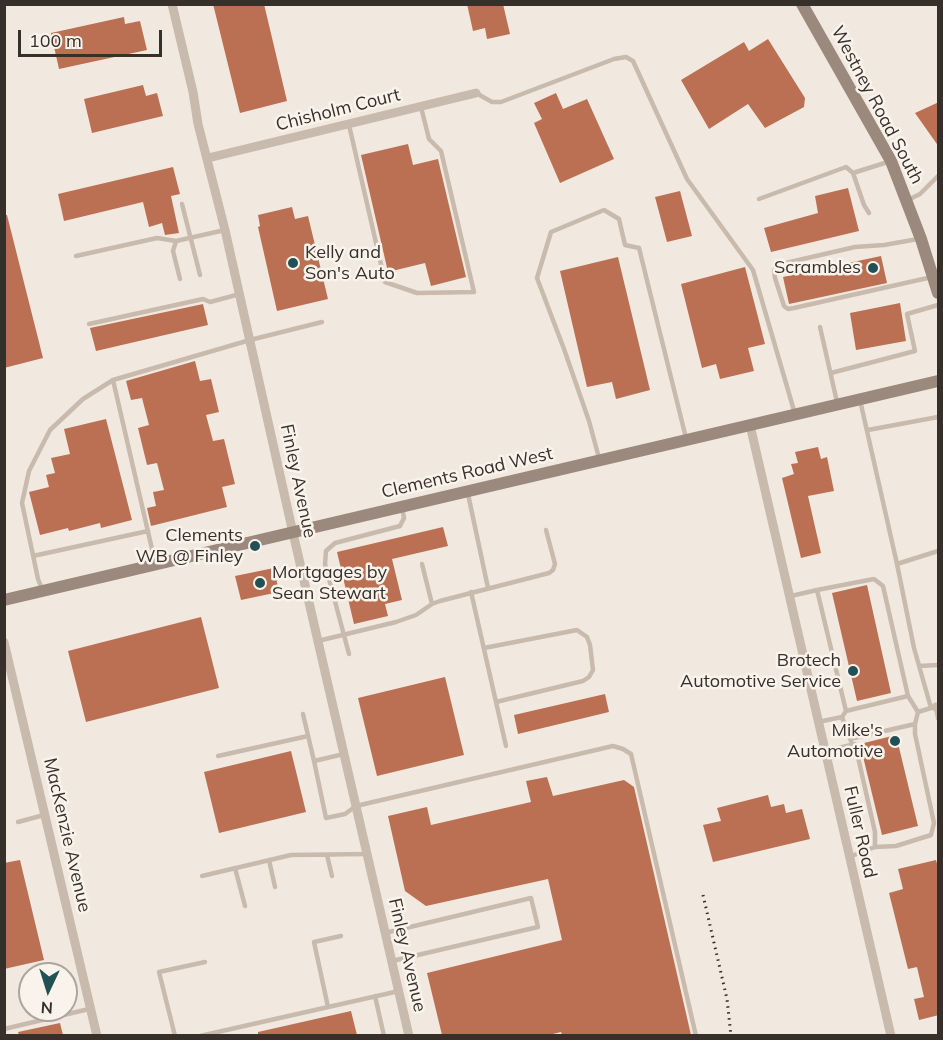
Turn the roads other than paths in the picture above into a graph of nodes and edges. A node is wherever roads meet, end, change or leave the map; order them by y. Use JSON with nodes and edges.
{"nodes":[{"id":1,"x":172,"y":4,"type":"edge"},
{"id":2,"x":802,"y":4,"type":"edge"},
{"id":3,"x":476,"y":93,"type":"joint"},
{"id":4,"x":421,"y":107,"type":"junction"},
{"id":5,"x":349,"y":125,"type":"junction"},
{"id":6,"x":208,"y":158,"type":"junction"},
{"id":7,"x":891,"y":161,"type":"junction"},
{"id":8,"x":853,"y":173,"type":"junction"},
{"id":9,"x":938,"y":176,"type":"edge"},
{"id":10,"x":759,"y":199,"type":"dead end"},
{"id":11,"x":907,"y":201,"type":"junction"},
{"id":12,"x":182,"y":204,"type":"dead end"},
{"id":13,"x":869,"y":213,"type":"dead end"},
{"id":14,"x":225,"y":230,"type":"junction"},
{"id":15,"x":190,"y":238,"type":"junction"},
{"id":16,"x":921,"y":239,"type":"junction"},
{"id":17,"x":176,"y":241,"type":"junction"},
{"id":18,"x":76,"y":256,"type":"dead end"},
{"id":19,"x":200,"y":275,"type":"dead end"},
{"id":20,"x":933,"y":277,"type":"junction"},
{"id":21,"x":180,"y":279,"type":"dead end"},
{"id":22,"x":939,"y":293,"type":"edge"},
{"id":23,"x":240,"y":294,"type":"junction"},
{"id":24,"x":939,"y":305,"type":"edge"},
{"id":25,"x":322,"y":322,"type":"dead end"},
{"id":26,"x":89,"y":324,"type":"dead end"},
{"id":27,"x":819,"y":327,"type":"dead end"},
{"id":28,"x":250,"y":340,"type":"junction"},
{"id":29,"x":831,"y":373,"type":"junction"},
{"id":30,"x":113,"y":380,"type":"junction"},
{"id":31,"x":939,"y":381,"type":"edge"},
{"id":32,"x":860,"y":400,"type":"junction"},
{"id":33,"x":837,"y":405,"type":"junction"},
{"id":34,"x":795,"y":414,"type":"junction"},
{"id":35,"x":939,"y":417,"type":"edge"},
{"id":36,"x":750,"y":425,"type":"junction"},
{"id":37,"x":868,"y":430,"type":"junction"},
{"id":38,"x":686,"y":441,"type":"junction"},
{"id":39,"x":600,"y":461,"type":"junction"},
{"id":40,"x":467,"y":492,"type":"junction"},
{"id":41,"x":402,"y":507,"type":"junction"},
{"id":42,"x":546,"y":530,"type":"dead end"},
{"id":43,"x":148,"y":531,"type":"junction"},
{"id":44,"x":293,"y":533,"type":"junction"},
{"id":45,"x":939,"y":551,"type":"edge"},
{"id":46,"x":33,"y":556,"type":"junction"},
{"id":47,"x":422,"y":564,"type":"dead end"},
{"id":48,"x":897,"y":564,"type":"junction"},
{"id":49,"x":155,"y":565,"type":"junction"},
{"id":50,"x":488,"y":588,"type":"junction"},
{"id":51,"x":817,"y":590,"type":"junction"},
{"id":52,"x":42,"y":591,"type":"junction"},
{"id":53,"x":471,"y":592,"type":"junction"},
{"id":54,"x":791,"y":596,"type":"junction"},
{"id":55,"x":4,"y":600,"type":"edge"},
{"id":56,"x":432,"y":604,"type":"junction"},
{"id":57,"x":344,"y":634,"type":"junction"},
{"id":58,"x":318,"y":640,"type":"junction"},
{"id":59,"x":4,"y":642,"type":"edge"},
{"id":60,"x":484,"y":648,"type":"junction"},
{"id":61,"x":349,"y":654,"type":"dead end"},
{"id":62,"x":939,"y":665,"type":"edge"},
{"id":63,"x":919,"y":666,"type":"junction"},
{"id":64,"x":908,"y":696,"type":"junction"},
{"id":65,"x":496,"y":702,"type":"junction"},
{"id":66,"x":935,"y":707,"type":"edge"},
{"id":67,"x":846,"y":711,"type":"junction"},
{"id":68,"x":918,"y":712,"type":"junction"},
{"id":69,"x":303,"y":714,"type":"dead end"},
{"id":70,"x":842,"y":717,"type":"junction"},
{"id":71,"x":939,"y":718,"type":"edge"},
{"id":72,"x":818,"y":722,"type":"junction"},
{"id":73,"x":915,"y":724,"type":"junction"},
{"id":74,"x":308,"y":736,"type":"junction"},
{"id":75,"x":849,"y":739,"type":"junction"},
{"id":76,"x":855,"y":744,"type":"junction"},
{"id":77,"x":506,"y":746,"type":"dead end"},
{"id":78,"x":824,"y":751,"type":"junction"},
{"id":79,"x":344,"y":754,"type":"junction"},
{"id":80,"x":218,"y":756,"type":"dead end"},
{"id":81,"x":314,"y":761,"type":"junction"},
{"id":82,"x":356,"y":806,"type":"junction"},
{"id":83,"x":45,"y":814,"type":"junction"},
{"id":84,"x":18,"y":822,"type":"dead end"},
{"id":85,"x":874,"y":847,"type":"junction"},
{"id":86,"x":367,"y":854,"type":"junction"},
{"id":87,"x":327,"y":855,"type":"junction"},
{"id":88,"x":849,"y":857,"type":"junction"},
{"id":89,"x":268,"y":860,"type":"junction"},
{"id":90,"x":235,"y":868,"type":"junction"},
{"id":91,"x":202,"y":876,"type":"dead end"},
{"id":92,"x":332,"y":876,"type":"dead end"},
{"id":93,"x":275,"y":887,"type":"dead end"},
{"id":94,"x":245,"y":906,"type":"dead end"},
{"id":95,"x":385,"y":933,"type":"junction"},
{"id":96,"x":341,"y":936,"type":"dead end"},
{"id":97,"x":392,"y":961,"type":"junction"},
{"id":98,"x":205,"y":962,"type":"dead end"},
{"id":99,"x":399,"y":991,"type":"junction"},
{"id":100,"x":375,"y":996,"type":"junction"},
{"id":101,"x":328,"y":1007,"type":"junction"},
{"id":102,"x":91,"y":1009,"type":"junction"},
{"id":103,"x":4,"y":1029,"type":"edge"},
{"id":104,"x":97,"y":1035,"type":"edge"},
{"id":105,"x":175,"y":1035,"type":"edge"},
{"id":106,"x":200,"y":1035,"type":"edge"},
{"id":107,"x":384,"y":1035,"type":"edge"},
{"id":108,"x":409,"y":1035,"type":"edge"},
{"id":109,"x":696,"y":1035,"type":"edge"},
{"id":110,"x":891,"y":1035,"type":"edge"}],
"edges":[{"from":1,"to":6,"type":"street","name":"Finley Avenue"},
{"from":2,"to":7,"type":"street","name":"Westney Road South"},
{"from":3,"to":4,"type":"street","name":"Chisholm Court"},
{"from":3,"to":34,"type":"lane"},
{"from":4,"to":5,"type":"street","name":"Chisholm Court"},
{"from":4,"to":5,"type":"lane"},
{"from":5,"to":6,"type":"street","name":"Chisholm Court"},
{"from":6,"to":14,"type":"street","name":"Finley Avenue"},
{"from":7,"to":8,"type":"lane"},
{"from":7,"to":11,"type":"street","name":"Westney Road South"},
{"from":8,"to":10,"type":"lane"},
{"from":8,"to":13,"type":"lane"},
{"from":9,"to":11,"type":"lane"},
{"from":11,"to":16,"type":"street","name":"Westney Road South"},
{"from":12,"to":15,"type":"lane"},
{"from":14,"to":15,"type":"lane"},
{"from":14,"to":23,"type":"street","name":"Finley Avenue"},
{"from":15,"to":17,"type":"lane"},
{"from":15,"to":19,"type":"lane"},
{"from":16,"to":20,"type":"street","name":"Westney Road South"},
{"from":16,"to":20,"type":"lane"},
{"from":17,"to":18,"type":"lane"},
{"from":17,"to":21,"type":"lane"},
{"from":20,"to":22,"type":"street","name":"Westney Road South"},
{"from":23,"to":26,"type":"lane"},
{"from":23,"to":28,"type":"street","name":"Finley Avenue"},
{"from":24,"to":29,"type":"lane"},
{"from":25,"to":28,"type":"lane"},
{"from":27,"to":29,"type":"lane"},
{"from":28,"to":30,"type":"lane"},
{"from":28,"to":44,"type":"street","name":"Finley Avenue"},
{"from":29,"to":33,"type":"lane"},
{"from":30,"to":43,"type":"lane"},
{"from":30,"to":46,"type":"lane"},
{"from":31,"to":32,"type":"street","name":"Clements Road West"},
{"from":32,"to":33,"type":"street","name":"Clements Road West"},
{"from":32,"to":37,"type":"lane"},
{"from":33,"to":34,"type":"street","name":"Clements Road West"},
{"from":34,"to":36,"type":"street","name":"Clements Road West"},
{"from":35,"to":37,"type":"lane"},
{"from":36,"to":38,"type":"street","name":"Clements Road West"},
{"from":36,"to":54,"type":"street","name":"Fuller Road"},
{"from":37,"to":48,"type":"lane"},
{"from":38,"to":39,"type":"street","name":"Clements Road West"},
{"from":38,"to":39,"type":"lane"},
{"from":39,"to":40,"type":"street","name":"Clements Road West"},
{"from":40,"to":41,"type":"street","name":"Clements Road West"},
{"from":40,"to":50,"type":"lane"},
{"from":41,"to":44,"type":"street","name":"Clements Road West"},
{"from":41,"to":57,"type":"lane"},
{"from":42,"to":50,"type":"lane"},
{"from":43,"to":46,"type":"lane"},
{"from":43,"to":49,"type":"lane"},
{"from":44,"to":49,"type":"street","name":"Clements Road West"},
{"from":44,"to":58,"type":"street","name":"Finley Avenue"},
{"from":45,"to":48,"type":"lane"},
{"from":46,"to":52,"type":"lane"},
{"from":47,"to":56,"type":"lane"},
{"from":48,"to":63,"type":"lane"},
{"from":49,"to":52,"type":"street","name":"Clements Road West"},
{"from":50,"to":53,"type":"lane"},
{"from":51,"to":54,"type":"lane"},
{"from":51,"to":64,"type":"lane"},
{"from":51,"to":67,"type":"lane"},
{"from":52,"to":55,"type":"street","name":"Clements Road West"},
{"from":53,"to":56,"type":"lane"},
{"from":53,"to":60,"type":"lane"},
{"from":54,"to":72,"type":"street","name":"Fuller Road"},
{"from":56,"to":57,"type":"lane"},
{"from":57,"to":58,"type":"lane"},
{"from":57,"to":61,"type":"lane"},
{"from":58,"to":79,"type":"street","name":"Finley Avenue"},
{"from":59,"to":83,"type":"street","name":"MacKenzie Avenue"},
{"from":60,"to":65,"type":"lane"},
{"from":60,"to":65,"type":"lane"},
{"from":62,"to":63,"type":"lane"},
{"from":63,"to":66,"type":"lane"},
{"from":64,"to":67,"type":"lane"},
{"from":64,"to":68,"type":"lane"},
{"from":65,"to":77,"type":"lane"},
{"from":66,"to":68,"type":"lane"},
{"from":66,"to":71,"type":"lane"},
{"from":67,"to":70,"type":"lane"},
{"from":68,"to":73,"type":"lane"},
{"from":69,"to":74,"type":"lane"},
{"from":70,"to":72,"type":"lane"},
{"from":70,"to":75,"type":"lane"},
{"from":72,"to":78,"type":"street","name":"Fuller Road"},
{"from":73,"to":75,"type":"lane"},
{"from":73,"to":85,"type":"lane"},
{"from":74,"to":80,"type":"lane"},
{"from":74,"to":81,"type":"lane"},
{"from":75,"to":76,"type":"lane"},
{"from":76,"to":78,"type":"lane"},
{"from":76,"to":85,"type":"lane"},
{"from":78,"to":88,"type":"street","name":"Fuller Road"},
{"from":79,"to":81,"type":"lane"},
{"from":79,"to":82,"type":"street","name":"Finley Avenue"},
{"from":81,"to":82,"type":"lane"},
{"from":82,"to":86,"type":"street","name":"Finley Avenue"},
{"from":82,"to":109,"type":"lane"},
{"from":83,"to":84,"type":"lane"},
{"from":83,"to":102,"type":"street","name":"MacKenzie Avenue"},
{"from":85,"to":88,"type":"lane"},
{"from":86,"to":87,"type":"lane"},
{"from":86,"to":95,"type":"street","name":"Finley Avenue"},
{"from":87,"to":89,"type":"lane"},
{"from":87,"to":92,"type":"lane"},
{"from":88,"to":110,"type":"street","name":"Fuller Road"},
{"from":89,"to":90,"type":"lane"},
{"from":89,"to":93,"type":"lane"},
{"from":90,"to":91,"type":"lane"},
{"from":90,"to":94,"type":"lane"},
{"from":95,"to":97,"type":"street","name":"Finley Avenue"},
{"from":95,"to":97,"type":"lane"},
{"from":96,"to":101,"type":"lane"},
{"from":97,"to":99,"type":"street","name":"Finley Avenue"},
{"from":98,"to":105,"type":"lane"},
{"from":99,"to":100,"type":"lane"},
{"from":99,"to":108,"type":"street","name":"Finley Avenue"},
{"from":100,"to":101,"type":"lane"},
{"from":100,"to":107,"type":"lane"},
{"from":101,"to":106,"type":"lane"},
{"from":102,"to":103,"type":"lane"},
{"from":102,"to":104,"type":"street","name":"MacKenzie Avenue"}]}
